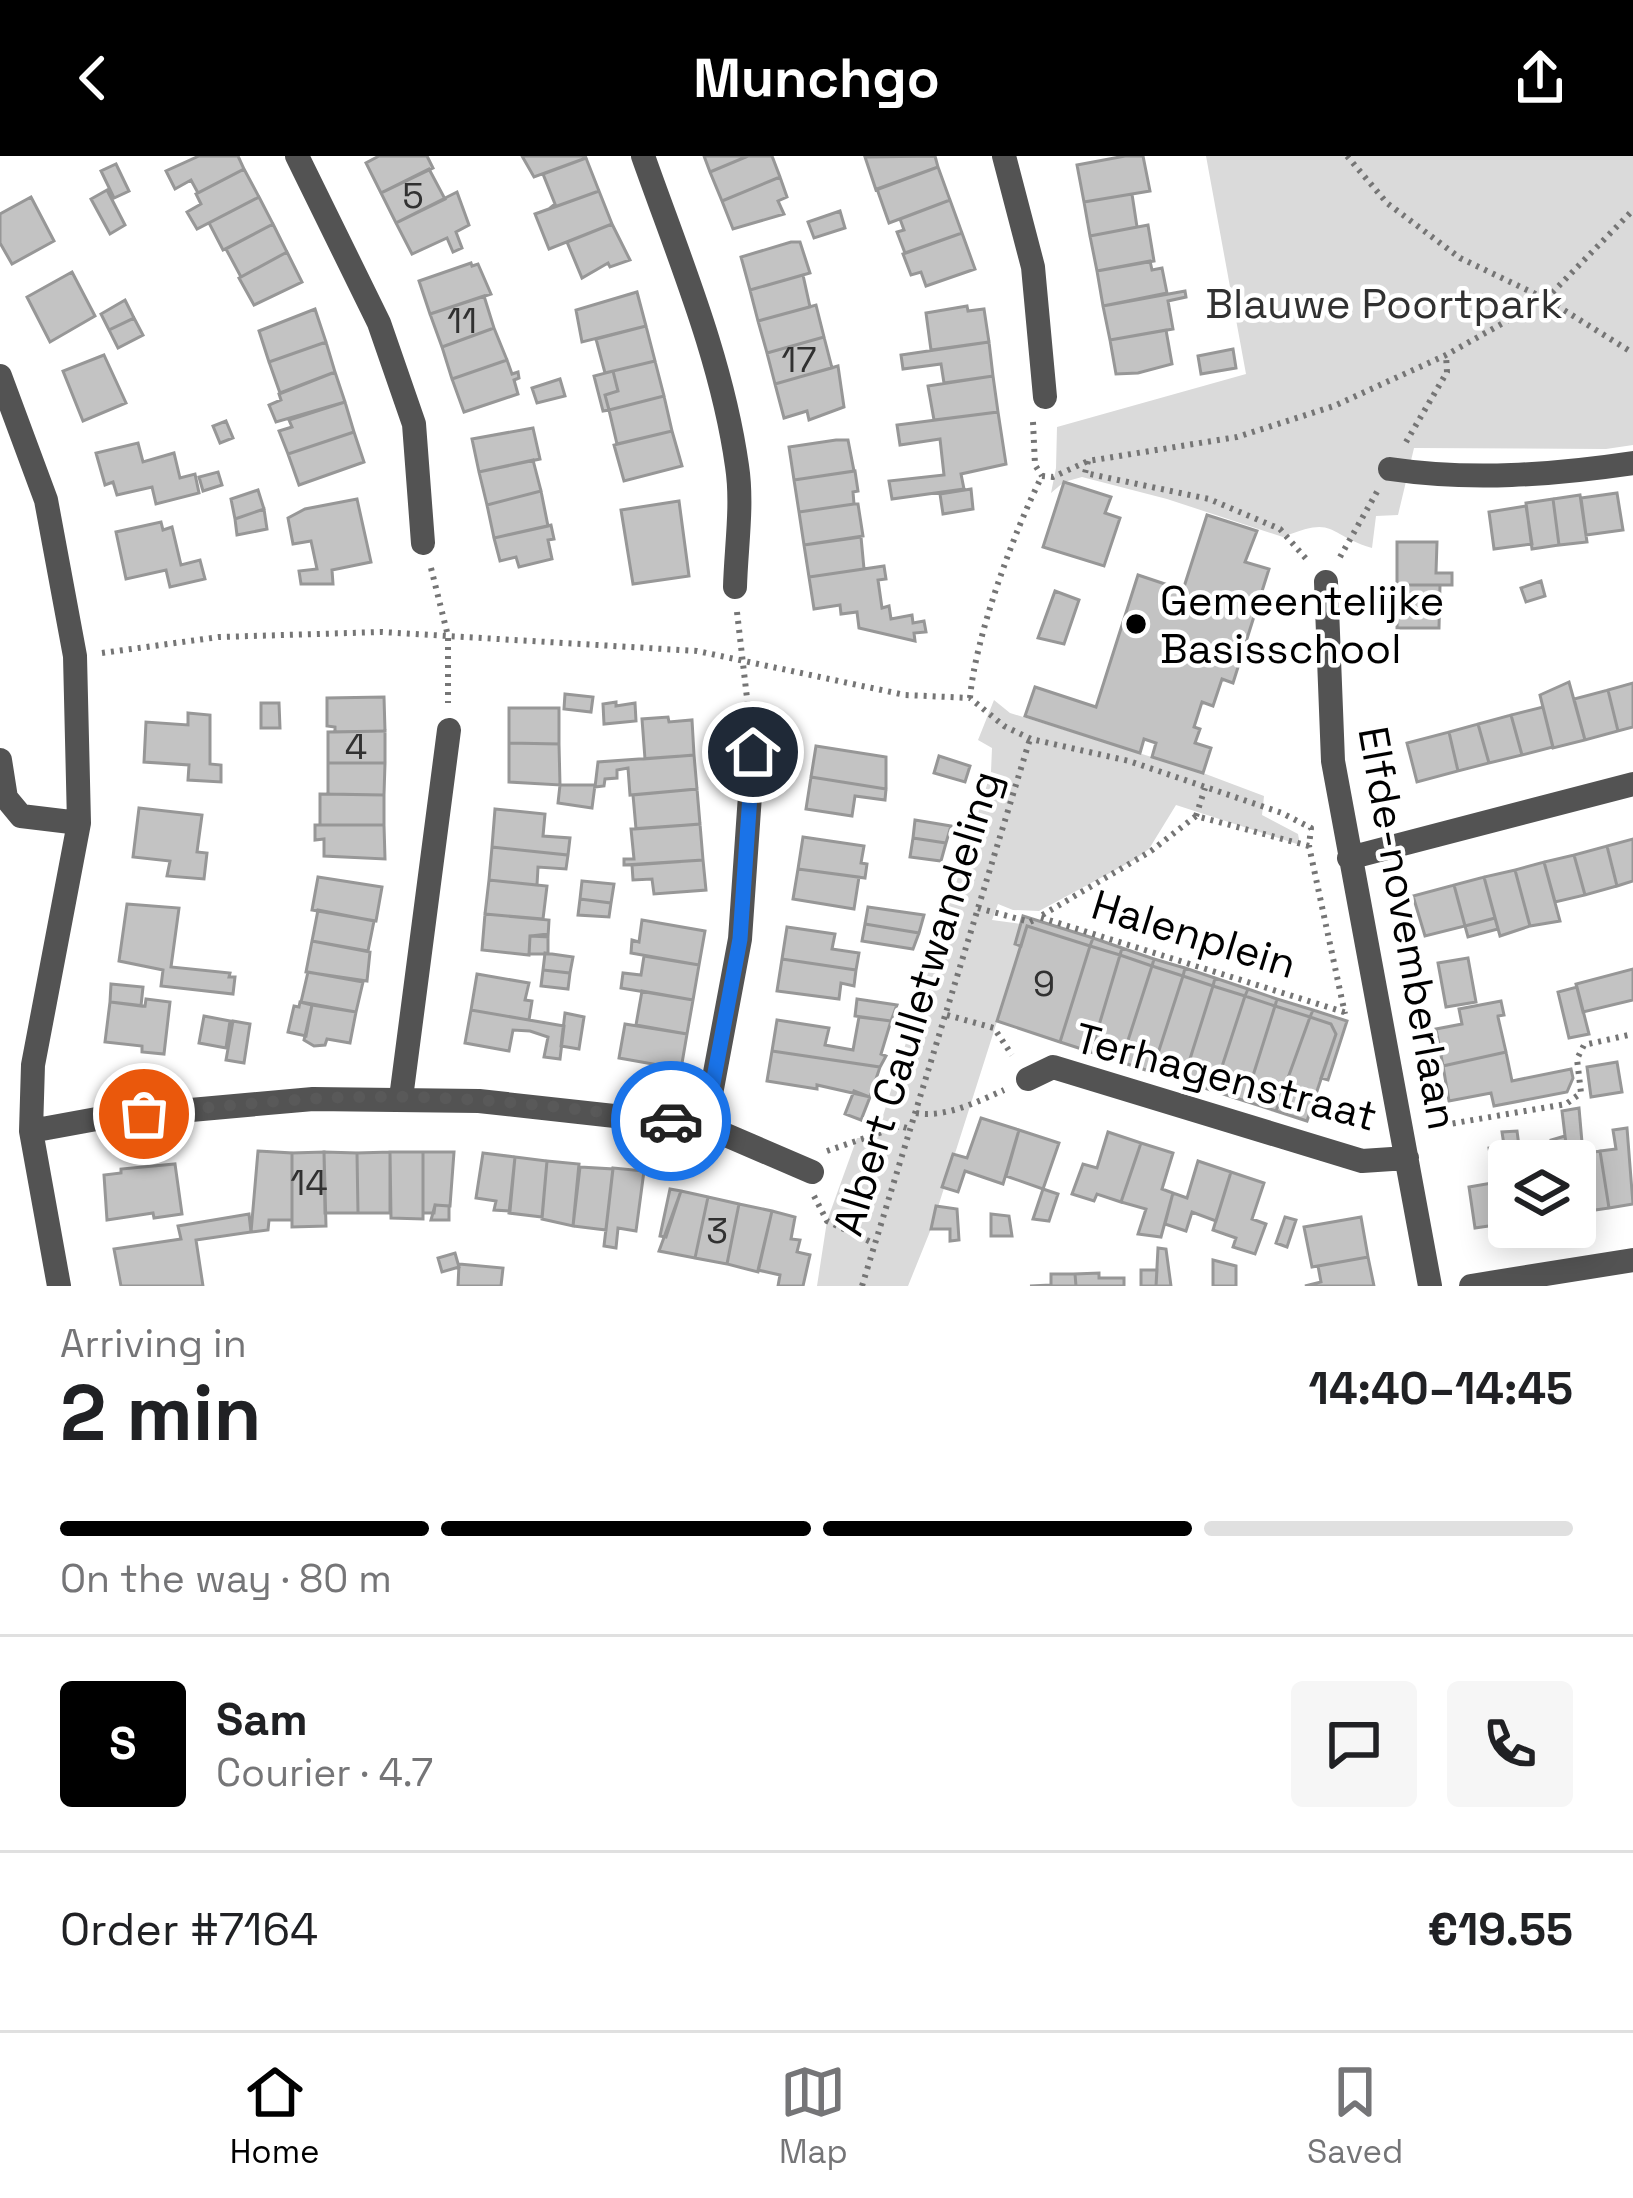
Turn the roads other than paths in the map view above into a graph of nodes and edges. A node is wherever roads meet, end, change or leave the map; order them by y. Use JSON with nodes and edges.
{"nodes":[{"id":1,"x":297,"y":156,"type":"edge"},
{"id":2,"x":643,"y":156,"type":"edge"},
{"id":3,"x":1004,"y":156,"type":"edge"},
{"id":4,"x":0,"y":376,"type":"edge"},
{"id":5,"x":1045,"y":397,"type":"road end"},
{"id":6,"x":1633,"y":464,"type":"edge"},
{"id":7,"x":1390,"y":469,"type":"dead end"},
{"id":8,"x":423,"y":543,"type":"road end"},
{"id":9,"x":1326,"y":582,"type":"dead end"},
{"id":10,"x":735,"y":587,"type":"road end"},
{"id":11,"x":448,"y":730,"type":"road end"},
{"id":12,"x":753,"y":752,"type":"road end"},
{"id":13,"x":0,"y":760,"type":"edge"},
{"id":14,"x":1633,"y":784,"type":"edge"},
{"id":15,"x":79,"y":823,"type":"junction"},
{"id":16,"x":1349,"y":858,"type":"junction"},
{"id":17,"x":1028,"y":1079,"type":"road end"},
{"id":18,"x":401,"y":1098,"type":"junction"},
{"id":19,"x":705,"y":1126,"type":"junction"},
{"id":20,"x":31,"y":1131,"type":"junction"},
{"id":21,"x":1405,"y":1145,"type":"junction"},
{"id":22,"x":812,"y":1172,"type":"dead end"},
{"id":23,"x":1633,"y":1260,"type":"edge"},
{"id":24,"x":59,"y":1286,"type":"edge"},
{"id":25,"x":1430,"y":1286,"type":"edge"},
{"id":26,"x":1471,"y":1286,"type":"edge"}],
"edges":[{"from":1,"to":8,"type":"street"},
{"from":2,"to":10,"type":"street"},
{"from":3,"to":5,"type":"street"},
{"from":4,"to":15,"type":"street"},
{"from":6,"to":7,"type":"street"},
{"from":9,"to":16,"type":"street","name":"Elfde-novemberlaan"},
{"from":11,"to":18,"type":"street"},
{"from":12,"to":19,"type":"street"},
{"from":13,"to":15,"type":"street"},
{"from":14,"to":16,"type":"street"},
{"from":15,"to":20,"type":"street"},
{"from":16,"to":21,"type":"street","name":"Elfde-novemberlaan"},
{"from":17,"to":21,"type":"street","name":"Terhagenstraat"},
{"from":18,"to":19,"type":"street"},
{"from":18,"to":20,"type":"street"},
{"from":19,"to":22,"type":"street"},
{"from":20,"to":24,"type":"street"},
{"from":21,"to":25,"type":"street","name":"Elfde-novemberlaan"},
{"from":23,"to":26,"type":"street"}]}
